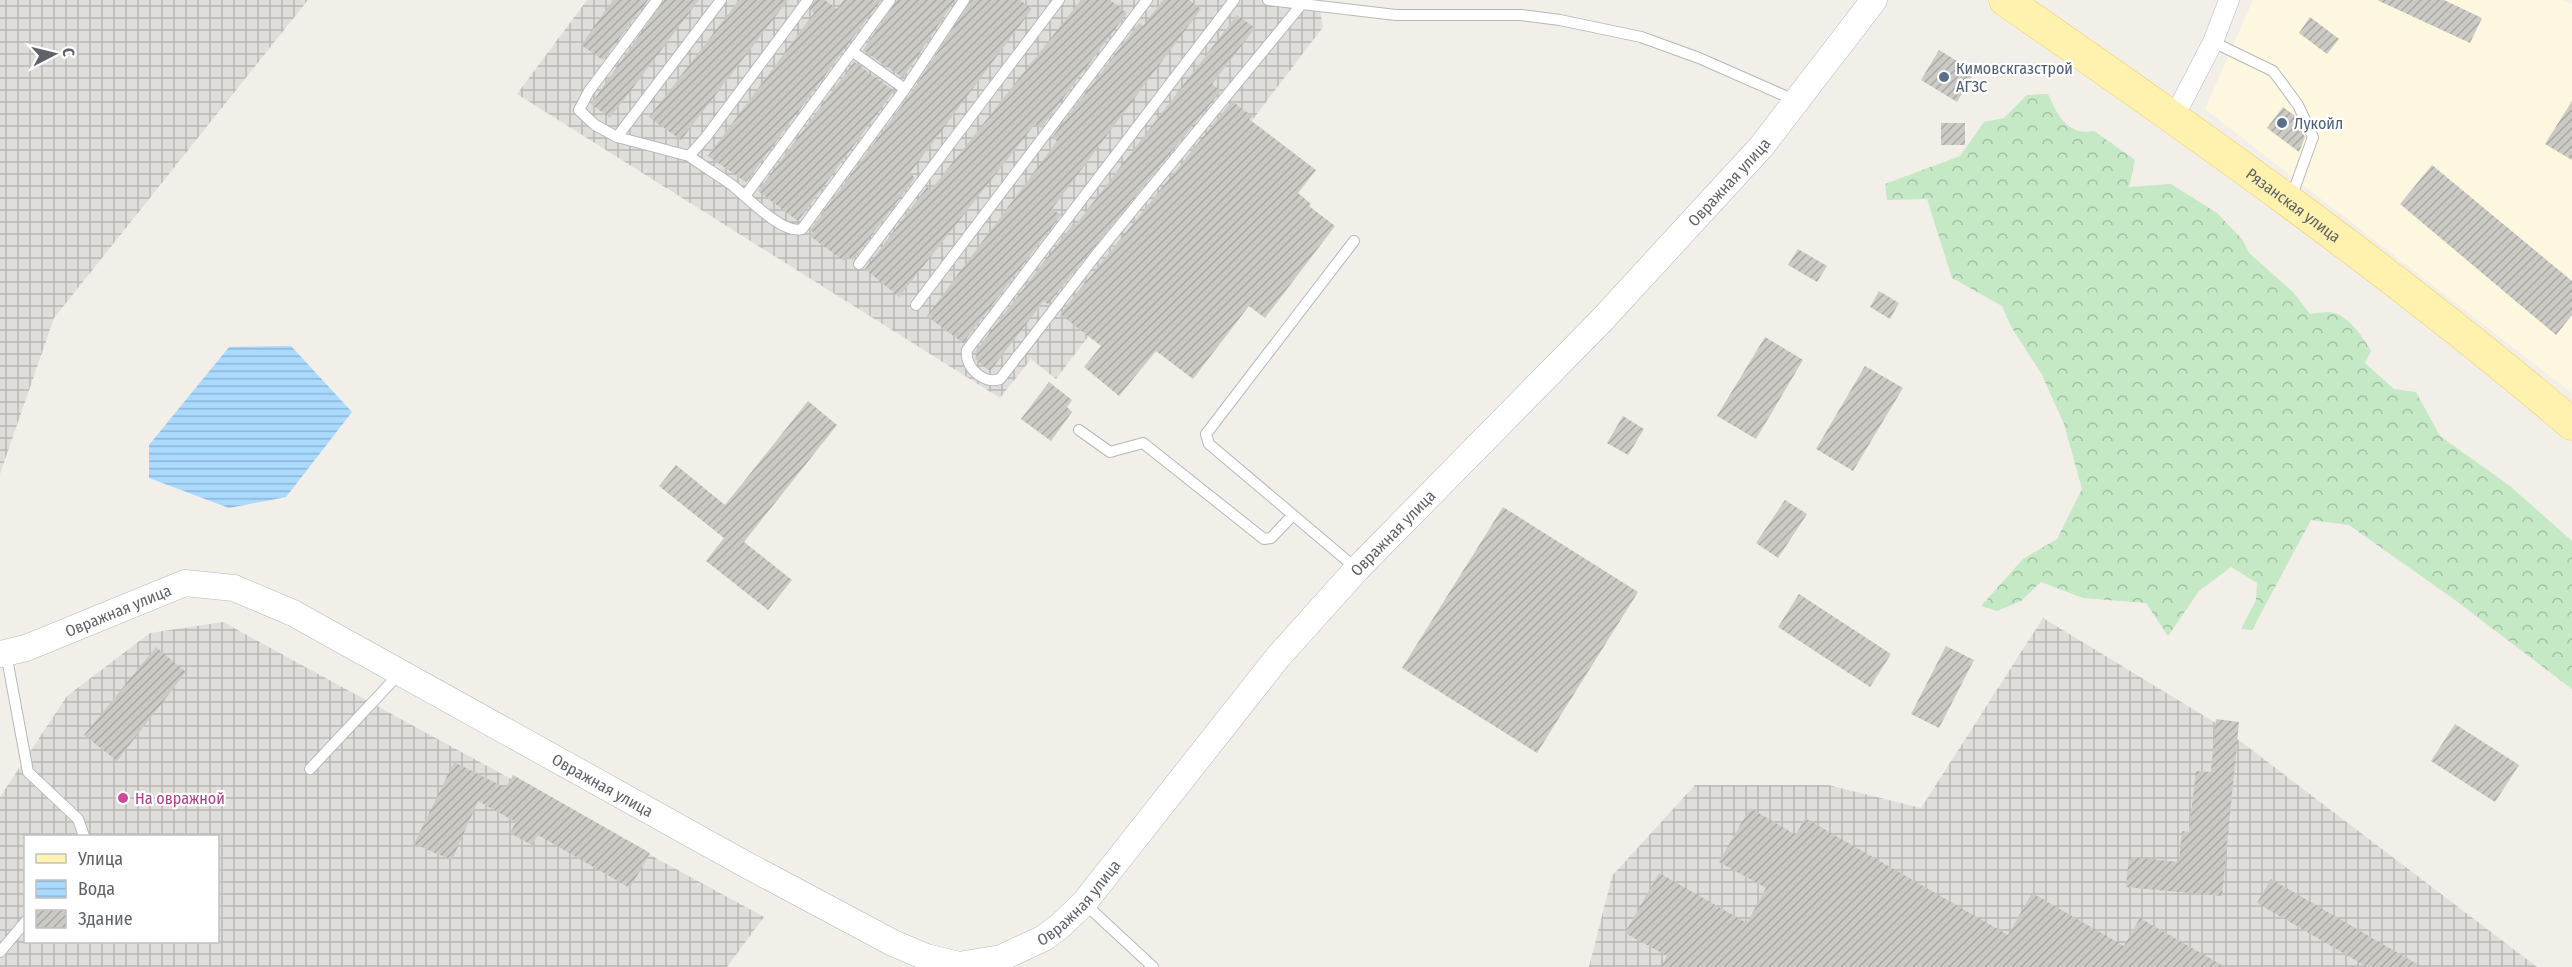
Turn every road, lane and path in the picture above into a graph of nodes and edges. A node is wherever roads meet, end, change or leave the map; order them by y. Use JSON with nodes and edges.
{"nodes":[{"id":1,"x":657,"y":0,"type":"edge"},
{"id":2,"x":721,"y":0,"type":"edge"},
{"id":3,"x":808,"y":0,"type":"edge"},
{"id":4,"x":890,"y":0,"type":"edge"},
{"id":5,"x":964,"y":0,"type":"edge"},
{"id":6,"x":1059,"y":0,"type":"edge"},
{"id":7,"x":1147,"y":0,"type":"edge"},
{"id":8,"x":1234,"y":0,"type":"edge"},
{"id":9,"x":1268,"y":0,"type":"edge"},
{"id":10,"x":1874,"y":0,"type":"edge"},
{"id":11,"x":2005,"y":0,"type":"edge"},
{"id":12,"x":2225,"y":1,"type":"edge"},
{"id":13,"x":1301,"y":5,"type":"junction"},
{"id":14,"x":2213,"y":42,"type":"junction"},
{"id":15,"x":853,"y":52,"type":"junction"},
{"id":16,"x":905,"y":90,"type":"junction"},
{"id":17,"x":1796,"y":104,"type":"junction"},
{"id":18,"x":2174,"y":117,"type":"junction"},
{"id":19,"x":617,"y":136,"type":"junction"},
{"id":20,"x":688,"y":156,"type":"junction"},
{"id":21,"x":745,"y":196,"type":"junction"},
{"id":22,"x":2289,"y":203,"type":"junction"},
{"id":23,"x":1354,"y":241,"type":"dead end"},
{"id":24,"x":859,"y":264,"type":"dead end"},
{"id":25,"x":916,"y":305,"type":"dead end"},
{"id":26,"x":2572,"y":424,"type":"edge"},
{"id":27,"x":1079,"y":430,"type":"dead end"},
{"id":28,"x":1292,"y":516,"type":"junction"},
{"id":29,"x":1357,"y":569,"type":"junction"},
{"id":30,"x":3,"y":653,"type":"edge"},
{"id":31,"x":400,"y":673,"type":"junction"},
{"id":32,"x":310,"y":769,"type":"dead end"},
{"id":33,"x":83,"y":835,"type":"edge"},
{"id":34,"x":1084,"y":903,"type":"junction"},
{"id":35,"x":24,"y":923,"type":"edge"},
{"id":36,"x":0,"y":952,"type":"edge"},
{"id":37,"x":959,"y":966,"type":"edge"},
{"id":38,"x":1154,"y":967,"type":"edge"}],
"edges":[{"from":1,"to":19,"type":"lane"},
{"from":2,"to":19,"type":"lane"},
{"from":3,"to":20,"type":"lane"},
{"from":4,"to":15,"type":"lane"},
{"from":5,"to":16,"type":"lane"},
{"from":6,"to":24,"type":"lane"},
{"from":7,"to":25,"type":"lane"},
{"from":8,"to":13,"type":"lane"},
{"from":9,"to":13,"type":"lane"},
{"from":10,"to":17,"type":"street","name":"Овражная улица"},
{"from":11,"to":18,"type":"main road","name":"Рязанская улица"},
{"from":12,"to":14,"type":"street"},
{"from":13,"to":17,"type":"lane"},
{"from":14,"to":18,"type":"street"},
{"from":14,"to":22,"type":"lane"},
{"from":15,"to":16,"type":"lane"},
{"from":15,"to":21,"type":"lane"},
{"from":16,"to":21,"type":"lane"},
{"from":17,"to":29,"type":"street","name":"Овражная улица"},
{"from":18,"to":22,"type":"main road","name":"Рязанская улица"},
{"from":19,"to":20,"type":"lane"},
{"from":20,"to":21,"type":"lane"},
{"from":22,"to":26,"type":"main road","name":"Рязанская улица"},
{"from":23,"to":28,"type":"lane"},
{"from":27,"to":28,"type":"lane"},
{"from":28,"to":29,"type":"lane"},
{"from":29,"to":34,"type":"street","name":"Овражная улица"},
{"from":30,"to":31,"type":"street","name":"Овражная улица"},
{"from":30,"to":33,"type":"lane"},
{"from":31,"to":32,"type":"lane"},
{"from":31,"to":37,"type":"street","name":"Овражная улица"},
{"from":34,"to":37,"type":"street","name":"Овражная улица"},
{"from":34,"to":38,"type":"lane"},
{"from":35,"to":36,"type":"lane"}]}
